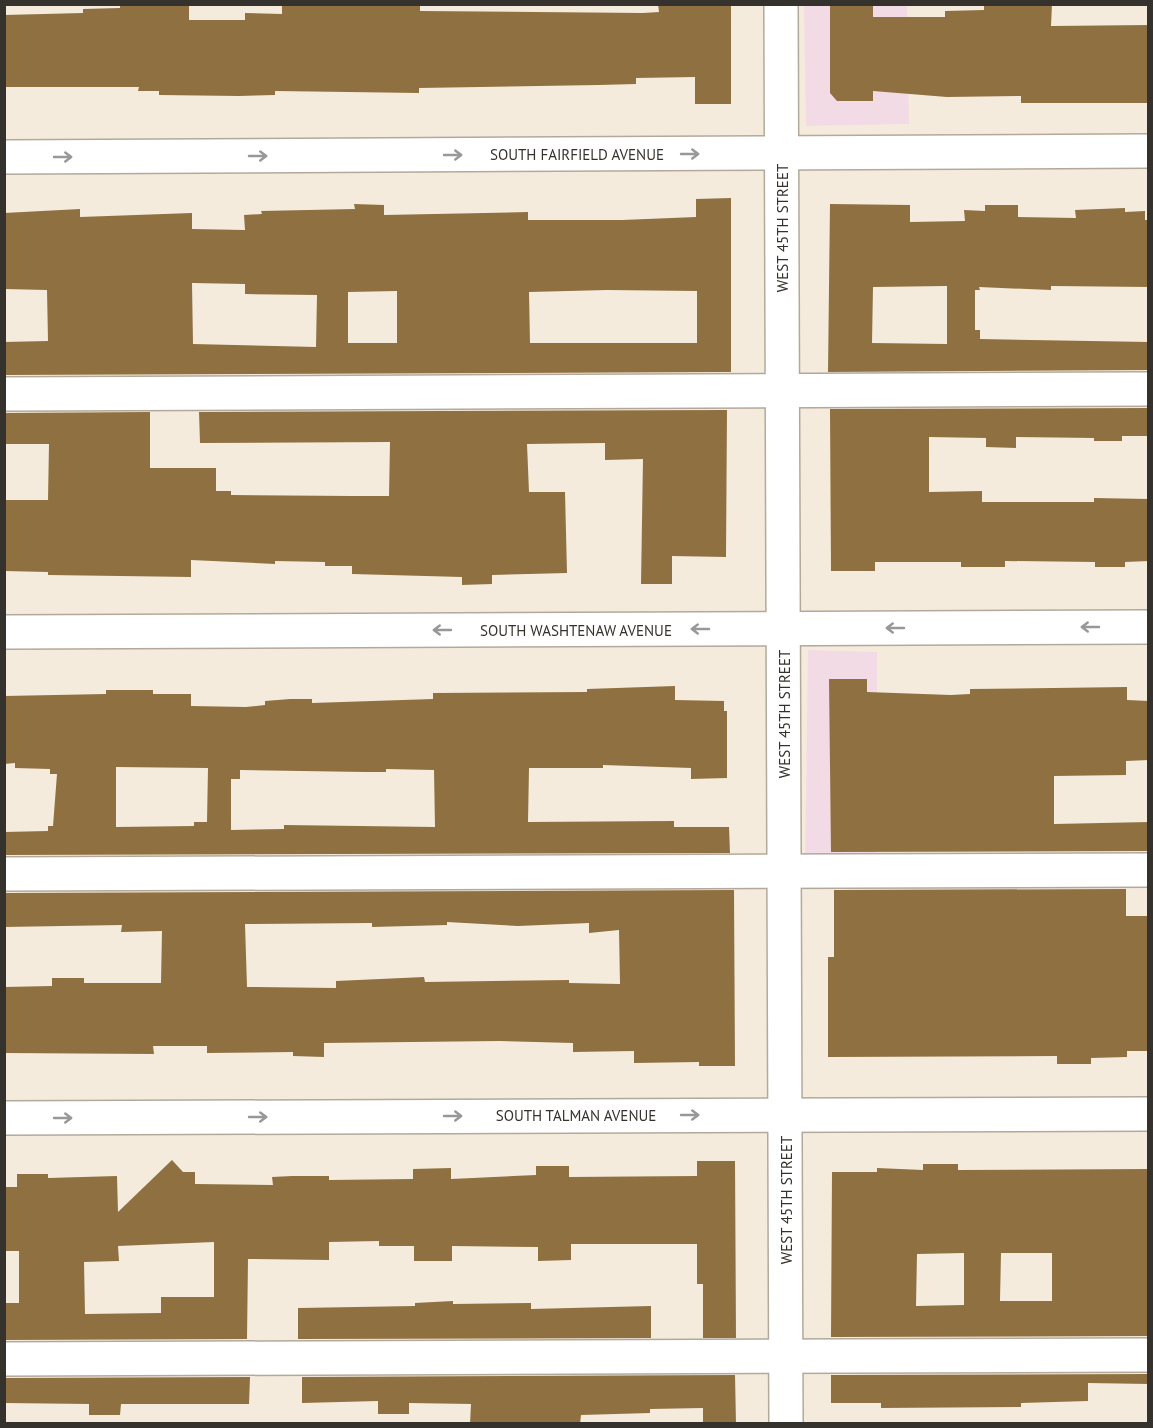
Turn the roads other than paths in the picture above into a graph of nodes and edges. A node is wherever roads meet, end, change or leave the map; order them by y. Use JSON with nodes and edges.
{"nodes":[{"id":1,"x":781,"y":4,"type":"edge"},
{"id":2,"x":1149,"y":151,"type":"edge"},
{"id":3,"x":782,"y":153,"type":"junction"},
{"id":4,"x":4,"y":157,"type":"edge"},
{"id":5,"x":1149,"y":389,"type":"edge"},
{"id":6,"x":782,"y":391,"type":"junction"},
{"id":7,"x":4,"y":394,"type":"edge"},
{"id":8,"x":1149,"y":627,"type":"edge"},
{"id":9,"x":783,"y":629,"type":"junction"},
{"id":10,"x":4,"y":632,"type":"edge"},
{"id":11,"x":1149,"y":870,"type":"edge"},
{"id":12,"x":784,"y":871,"type":"junction"},
{"id":13,"x":4,"y":874,"type":"edge"},
{"id":14,"x":786,"y":1114,"type":"junction"},
{"id":15,"x":1149,"y":1114,"type":"edge"},
{"id":16,"x":4,"y":1118,"type":"edge"},
{"id":17,"x":786,"y":1355,"type":"junction"},
{"id":18,"x":1149,"y":1355,"type":"edge"},
{"id":19,"x":4,"y":1359,"type":"edge"},
{"id":20,"x":786,"y":1424,"type":"edge"}],
"edges":[{"from":1,"to":3,"type":"street","name":"WEST 45TH STREET"},
{"from":2,"to":3,"type":"street","name":"SOUTH FAIRFIELD AVENUE"},
{"from":4,"to":3,"type":"street","name":"SOUTH FAIRFIELD AVENUE","one_way":true},
{"from":3,"to":6,"type":"street","name":"WEST 45TH STREET"},
{"from":5,"to":6,"type":"street"},
{"from":6,"to":7,"type":"street"},
{"from":6,"to":9,"type":"street","name":"WEST 45TH STREET"},
{"from":8,"to":9,"type":"street","name":"SOUTH WASHTENAW AVENUE","one_way":true},
{"from":9,"to":10,"type":"street","name":"SOUTH WASHTENAW AVENUE","one_way":true},
{"from":9,"to":12,"type":"street","name":"WEST 45TH STREET"},
{"from":11,"to":12,"type":"street"},
{"from":12,"to":13,"type":"street"},
{"from":12,"to":14,"type":"street","name":"WEST 45TH STREET"},
{"from":14,"to":15,"type":"street","name":"SOUTH TALMAN AVENUE"},
{"from":16,"to":14,"type":"street","name":"SOUTH TALMAN AVENUE","one_way":true},
{"from":14,"to":17,"type":"street","name":"WEST 45TH STREET"},
{"from":17,"to":18,"type":"street"},
{"from":17,"to":19,"type":"street"},
{"from":17,"to":20,"type":"street","name":"WEST 45TH STREET"}]}
